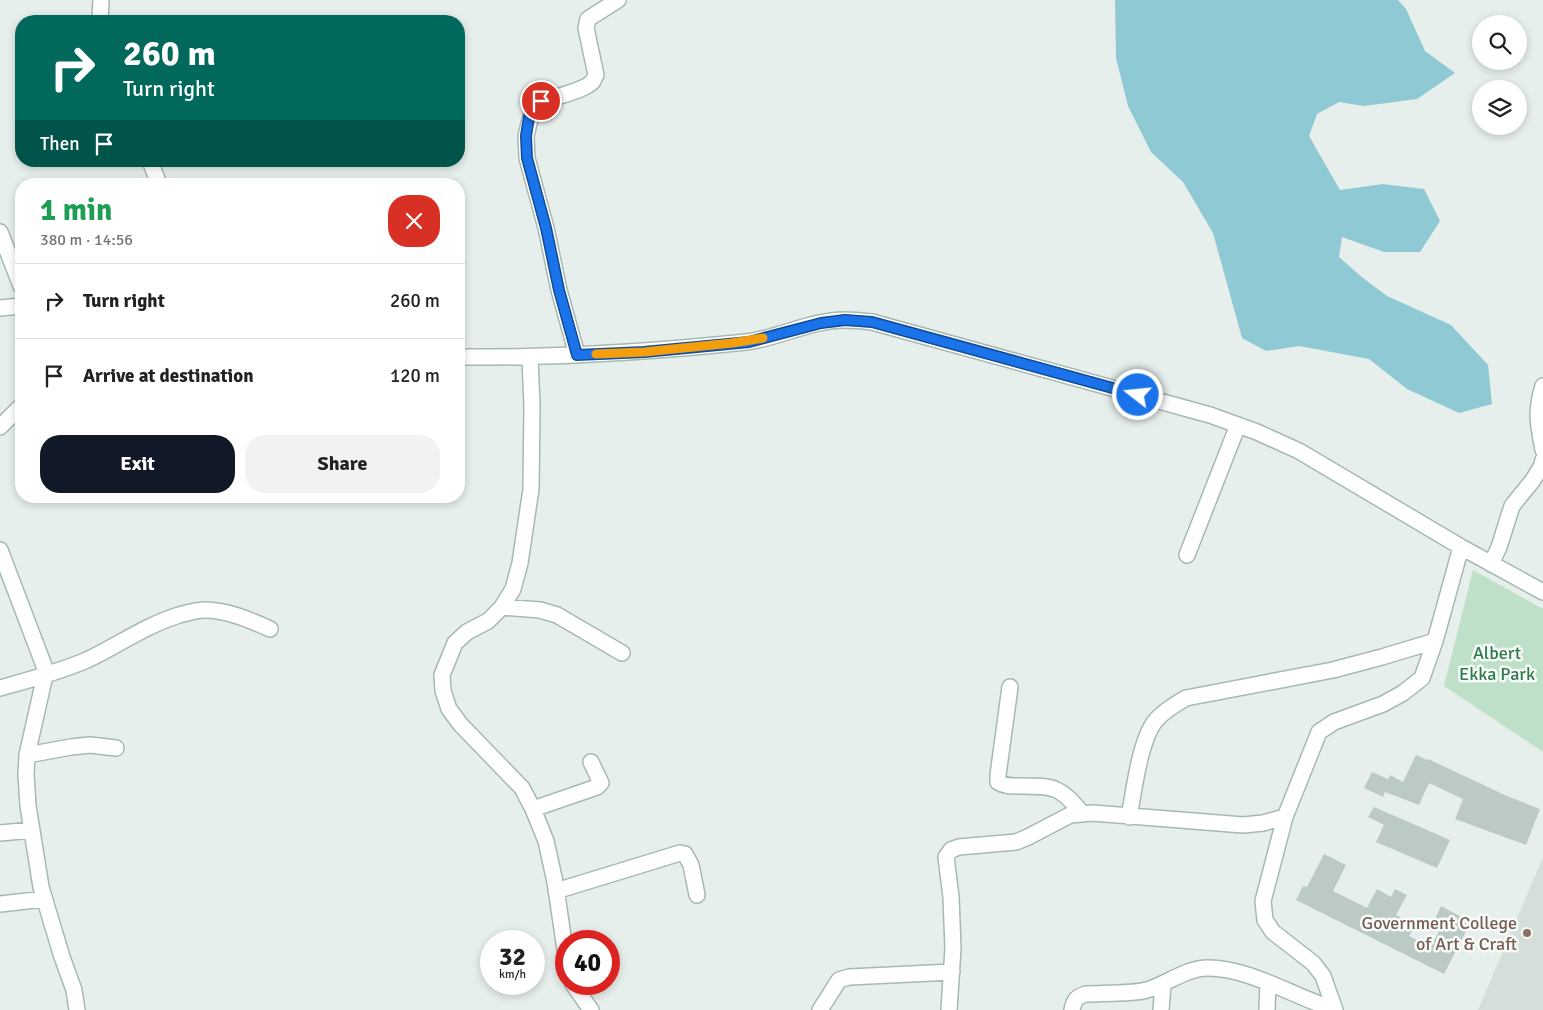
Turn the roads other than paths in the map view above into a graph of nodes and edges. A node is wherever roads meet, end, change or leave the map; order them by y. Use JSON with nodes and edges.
{"nodes":[{"id":1,"x":101,"y":0,"type":"edge"},
{"id":2,"x":618,"y":0,"type":"edge"},
{"id":3,"x":100,"y":15,"type":"edge"},
{"id":4,"x":0,"y":232,"type":"edge"},
{"id":5,"x":15,"y":271,"type":"edge"},
{"id":6,"x":15,"y":307,"type":"edge"},
{"id":7,"x":0,"y":308,"type":"edge"},
{"id":8,"x":577,"y":355,"type":"junction"},
{"id":9,"x":465,"y":357,"type":"edge"},
{"id":10,"x":530,"y":357,"type":"junction"},
{"id":11,"x":1543,"y":386,"type":"edge"},
{"id":12,"x":15,"y":412,"type":"edge"},
{"id":13,"x":1238,"y":425,"type":"junction"},
{"id":14,"x":0,"y":427,"type":"edge"},
{"id":15,"x":1543,"y":450,"type":"edge"},
{"id":16,"x":1543,"y":460,"type":"edge"},
{"id":17,"x":1461,"y":547,"type":"junction"},
{"id":18,"x":0,"y":550,"type":"edge"},
{"id":19,"x":1187,"y":555,"type":"dead end"},
{"id":20,"x":1491,"y":564,"type":"junction"},
{"id":21,"x":1543,"y":592,"type":"edge"},
{"id":22,"x":502,"y":607,"type":"junction"},
{"id":23,"x":270,"y":630,"type":"dead end"},
{"id":24,"x":1435,"y":641,"type":"junction"},
{"id":25,"x":622,"y":653,"type":"dead end"},
{"id":26,"x":45,"y":675,"type":"junction"},
{"id":27,"x":1010,"y":687,"type":"dead end"},
{"id":28,"x":0,"y":688,"type":"edge"},
{"id":29,"x":116,"y":748,"type":"dead end"},
{"id":30,"x":27,"y":755,"type":"junction"},
{"id":31,"x":591,"y":762,"type":"dead end"},
{"id":32,"x":533,"y":809,"type":"junction"},
{"id":33,"x":1082,"y":814,"type":"junction"},
{"id":34,"x":1129,"y":816,"type":"junction"},
{"id":35,"x":1285,"y":817,"type":"junction"},
{"id":36,"x":32,"y":830,"type":"junction"},
{"id":37,"x":0,"y":833,"type":"edge"},
{"id":38,"x":556,"y":891,"type":"junction"},
{"id":39,"x":697,"y":895,"type":"dead end"},
{"id":40,"x":44,"y":899,"type":"junction"},
{"id":41,"x":0,"y":904,"type":"edge"},
{"id":42,"x":562,"y":930,"type":"edge"},
{"id":43,"x":952,"y":972,"type":"junction"},
{"id":44,"x":1268,"y":983,"type":"junction"},
{"id":45,"x":1163,"y":984,"type":"junction"},
{"id":46,"x":581,"y":995,"type":"edge"},
{"id":47,"x":1334,"y":1009,"type":"edge"},
{"id":48,"x":77,"y":1010,"type":"edge"},
{"id":49,"x":591,"y":1010,"type":"edge"},
{"id":50,"x":820,"y":1010,"type":"edge"},
{"id":51,"x":949,"y":1010,"type":"edge"},
{"id":52,"x":1072,"y":1010,"type":"edge"},
{"id":53,"x":1161,"y":1010,"type":"edge"},
{"id":54,"x":1267,"y":1010,"type":"edge"}],
"edges":[{"from":1,"to":3,"type":"street"},
{"from":2,"to":8,"type":"street"},
{"from":4,"to":5,"type":"street"},
{"from":6,"to":7,"type":"street"},
{"from":8,"to":10,"type":"street"},
{"from":8,"to":13,"type":"street"},
{"from":9,"to":10,"type":"street"},
{"from":10,"to":22,"type":"street"},
{"from":11,"to":15,"type":"street"},
{"from":12,"to":14,"type":"street"},
{"from":13,"to":17,"type":"street"},
{"from":13,"to":19,"type":"street"},
{"from":16,"to":20,"type":"street"},
{"from":17,"to":20,"type":"street"},
{"from":17,"to":24,"type":"street"},
{"from":18,"to":26,"type":"street"},
{"from":20,"to":21,"type":"street"},
{"from":22,"to":25,"type":"street"},
{"from":22,"to":32,"type":"street"},
{"from":23,"to":26,"type":"street"},
{"from":24,"to":34,"type":"street"},
{"from":24,"to":35,"type":"street"},
{"from":26,"to":28,"type":"street"},
{"from":26,"to":30,"type":"street"},
{"from":27,"to":33,"type":"street"},
{"from":29,"to":30,"type":"street"},
{"from":30,"to":36,"type":"street"},
{"from":31,"to":32,"type":"street"},
{"from":32,"to":38,"type":"street"},
{"from":33,"to":34,"type":"street"},
{"from":33,"to":43,"type":"street"},
{"from":34,"to":35,"type":"street"},
{"from":35,"to":47,"type":"street"},
{"from":36,"to":37,"type":"street"},
{"from":36,"to":40,"type":"street"},
{"from":38,"to":39,"type":"street"},
{"from":38,"to":42,"type":"street"},
{"from":40,"to":41,"type":"street"},
{"from":40,"to":48,"type":"street"},
{"from":43,"to":50,"type":"street"},
{"from":43,"to":51,"type":"street"},
{"from":44,"to":45,"type":"street"},
{"from":44,"to":47,"type":"street"},
{"from":44,"to":54,"type":"street"},
{"from":45,"to":52,"type":"street"},
{"from":45,"to":53,"type":"street"},
{"from":46,"to":49,"type":"street"}]}
